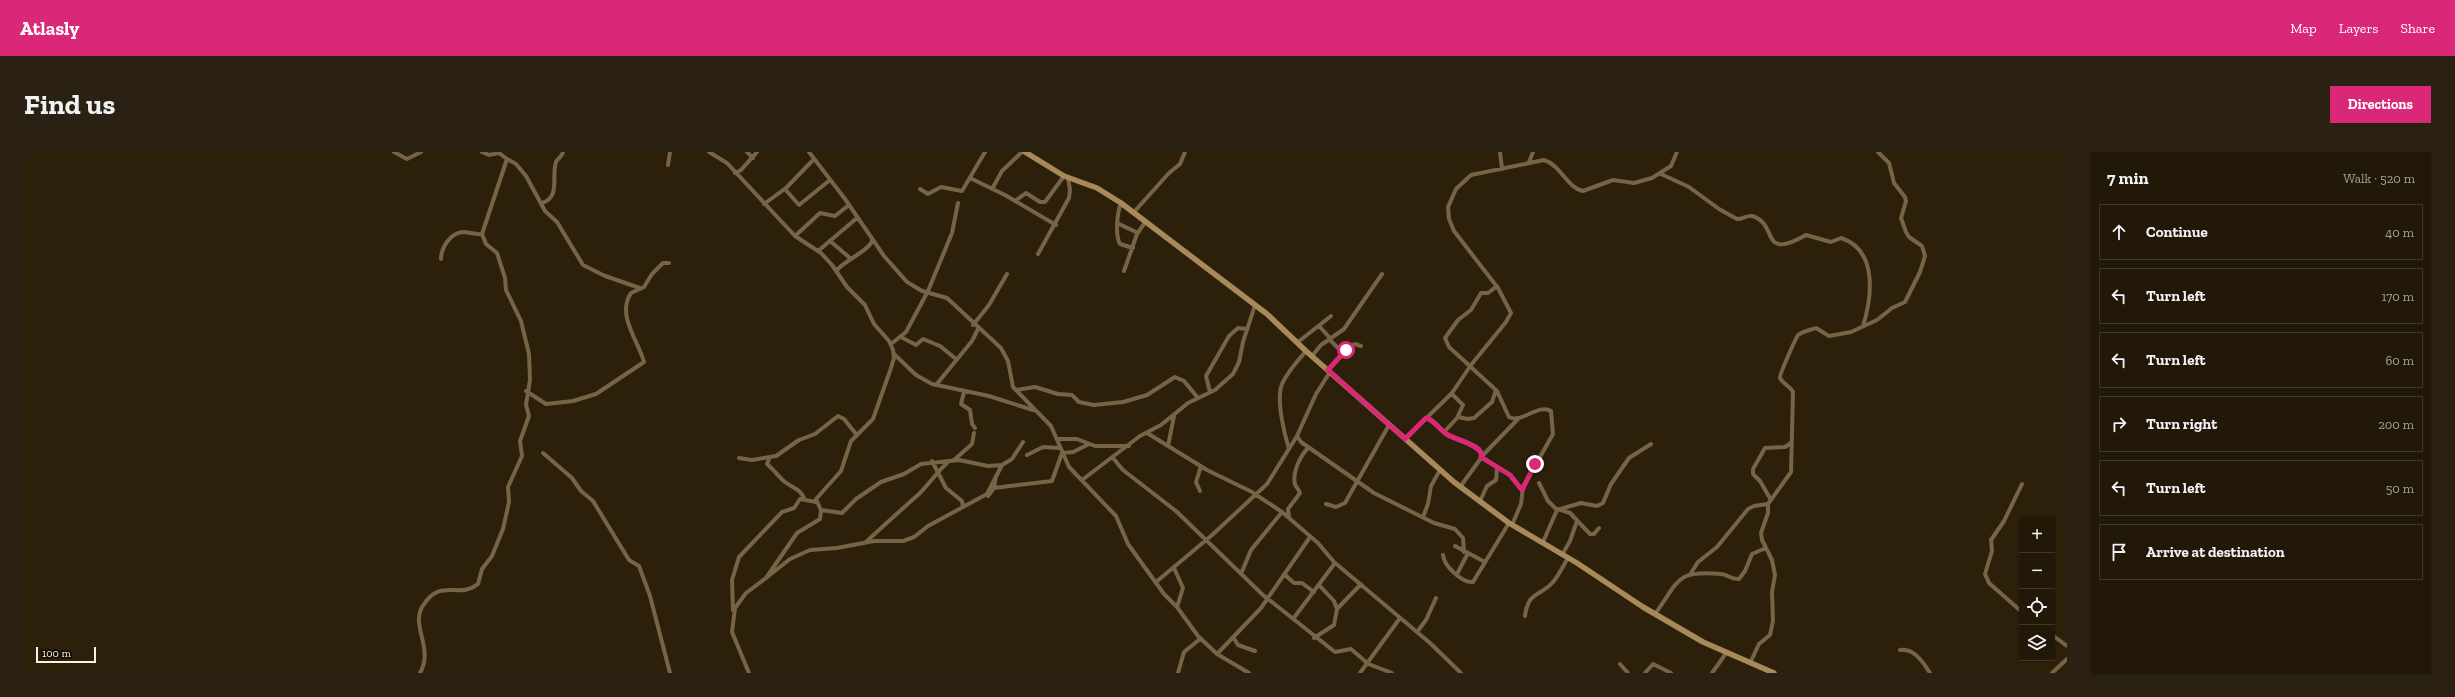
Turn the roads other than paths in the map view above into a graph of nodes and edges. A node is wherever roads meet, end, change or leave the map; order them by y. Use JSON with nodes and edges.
{"nodes":[{"id":1,"x":394,"y":152,"type":"edge"},
{"id":2,"x":421,"y":152,"type":"edge"},
{"id":3,"x":482,"y":152,"type":"edge"},
{"id":4,"x":563,"y":152,"type":"edge"},
{"id":5,"x":670,"y":152,"type":"edge"},
{"id":6,"x":709,"y":152,"type":"edge"},
{"id":7,"x":747,"y":152,"type":"edge"},
{"id":8,"x":756,"y":152,"type":"edge"},
{"id":9,"x":809,"y":152,"type":"edge"},
{"id":10,"x":985,"y":152,"type":"edge"},
{"id":11,"x":1022,"y":152,"type":"edge"},
{"id":12,"x":1025,"y":152,"type":"edge"},
{"id":13,"x":1185,"y":152,"type":"edge"},
{"id":14,"x":1500,"y":152,"type":"edge"},
{"id":15,"x":1533,"y":152,"type":"edge"},
{"id":16,"x":1677,"y":152,"type":"edge"},
{"id":17,"x":1878,"y":152,"type":"edge"},
{"id":18,"x":753,"y":158,"type":"junction"},
{"id":19,"x":507,"y":159,"type":"junction"},
{"id":20,"x":814,"y":159,"type":"junction"},
{"id":21,"x":1529,"y":162,"type":"junction"},
{"id":22,"x":668,"y":165,"type":"dead end"},
{"id":23,"x":1502,"y":169,"type":"junction"},
{"id":24,"x":735,"y":173,"type":"junction"},
{"id":25,"x":1661,"y":174,"type":"junction"},
{"id":26,"x":1066,"y":177,"type":"junction"},
{"id":27,"x":970,"y":178,"type":"junction"},
{"id":28,"x":830,"y":180,"type":"junction"},
{"id":29,"x":785,"y":189,"type":"junction"},
{"id":30,"x":920,"y":189,"type":"dead end"},
{"id":31,"x":992,"y":189,"type":"junction"},
{"id":32,"x":1015,"y":201,"type":"junction"},
{"id":33,"x":542,"y":203,"type":"junction"},
{"id":34,"x":1120,"y":203,"type":"junction"},
{"id":35,"x":764,"y":204,"type":"junction"},
{"id":36,"x":958,"y":204,"type":"dead end"},
{"id":37,"x":849,"y":205,"type":"junction"},
{"id":38,"x":1134,"y":212,"type":"junction"},
{"id":39,"x":858,"y":218,"type":"junction"},
{"id":40,"x":1146,"y":221,"type":"junction"},
{"id":41,"x":1119,"y":224,"type":"junction"},
{"id":42,"x":1056,"y":225,"type":"junction"},
{"id":43,"x":1138,"y":233,"type":"junction"},
{"id":44,"x":482,"y":234,"type":"junction"},
{"id":45,"x":796,"y":236,"type":"junction"},
{"id":46,"x":872,"y":240,"type":"junction"},
{"id":47,"x":830,"y":241,"type":"junction"},
{"id":48,"x":1133,"y":248,"type":"junction"},
{"id":49,"x":818,"y":251,"type":"junction"},
{"id":50,"x":1038,"y":254,"type":"dead end"},
{"id":51,"x":850,"y":258,"type":"junction"},
{"id":52,"x":441,"y":259,"type":"dead end"},
{"id":53,"x":669,"y":263,"type":"dead end"},
{"id":54,"x":837,"y":270,"type":"junction"},
{"id":55,"x":1124,"y":271,"type":"dead end"},
{"id":56,"x":1007,"y":274,"type":"dead end"},
{"id":57,"x":1382,"y":274,"type":"dead end"},
{"id":58,"x":1497,"y":286,"type":"junction"},
{"id":59,"x":640,"y":288,"type":"junction"},
{"id":60,"x":928,"y":291,"type":"junction"},
{"id":61,"x":1255,"y":305,"type":"junction"},
{"id":62,"x":1331,"y":316,"type":"dead end"},
{"id":63,"x":973,"y":325,"type":"junction"},
{"id":64,"x":1319,"y":326,"type":"junction"},
{"id":65,"x":1864,"y":326,"type":"junction"},
{"id":66,"x":978,"y":329,"type":"junction"},
{"id":67,"x":1247,"y":329,"type":"junction"},
{"id":68,"x":901,"y":337,"type":"junction"},
{"id":69,"x":1330,"y":338,"type":"junction"},
{"id":70,"x":1298,"y":342,"type":"junction"},
{"id":71,"x":891,"y":344,"type":"junction"},
{"id":72,"x":1361,"y":346,"type":"dead end"},
{"id":73,"x":1306,"y":351,"type":"junction"},
{"id":74,"x":1343,"y":353,"type":"junction"},
{"id":75,"x":894,"y":354,"type":"junction"},
{"id":76,"x":1312,"y":356,"type":"junction"},
{"id":77,"x":956,"y":359,"type":"junction"},
{"id":78,"x":1470,"y":366,"type":"junction"},
{"id":79,"x":1329,"y":371,"type":"junction"},
{"id":80,"x":938,"y":385,"type":"junction"},
{"id":81,"x":1016,"y":390,"type":"junction"},
{"id":82,"x":1496,"y":390,"type":"junction"},
{"id":83,"x":526,"y":391,"type":"junction"},
{"id":84,"x":964,"y":392,"type":"junction"},
{"id":85,"x":1210,"y":392,"type":"junction"},
{"id":86,"x":1452,"y":394,"type":"junction"},
{"id":87,"x":1198,"y":398,"type":"junction"},
{"id":88,"x":1033,"y":410,"type":"junction"},
{"id":89,"x":1174,"y":416,"type":"junction"},
{"id":90,"x":1426,"y":418,"type":"junction"},
{"id":91,"x":1457,"y":418,"type":"junction"},
{"id":92,"x":1518,"y":418,"type":"junction"},
{"id":93,"x":1389,"y":424,"type":"junction"},
{"id":94,"x":975,"y":428,"type":"dead end"},
{"id":95,"x":1444,"y":432,"type":"junction"},
{"id":96,"x":1147,"y":433,"type":"junction"},
{"id":97,"x":856,"y":434,"type":"junction"},
{"id":98,"x":974,"y":434,"type":"dead end"},
{"id":99,"x":1297,"y":436,"type":"junction"},
{"id":100,"x":1057,"y":439,"type":"junction"},
{"id":101,"x":1405,"y":439,"type":"junction"},
{"id":102,"x":1023,"y":442,"type":"dead end"},
{"id":103,"x":1791,"y":443,"type":"junction"},
{"id":104,"x":1089,"y":444,"type":"junction"},
{"id":105,"x":1651,"y":444,"type":"dead end"},
{"id":106,"x":1129,"y":446,"type":"junction"},
{"id":107,"x":1168,"y":446,"type":"junction"},
{"id":108,"x":1060,"y":448,"type":"junction"},
{"id":109,"x":1308,"y":448,"type":"junction"},
{"id":110,"x":1289,"y":449,"type":"junction"},
{"id":111,"x":543,"y":453,"type":"dead end"},
{"id":112,"x":1062,"y":454,"type":"junction"},
{"id":113,"x":1027,"y":455,"type":"dead end"},
{"id":114,"x":1482,"y":456,"type":"junction"},
{"id":115,"x":739,"y":458,"type":"dead end"},
{"id":116,"x":1112,"y":458,"type":"junction"},
{"id":117,"x":769,"y":459,"type":"junction"},
{"id":118,"x":932,"y":461,"type":"junction"},
{"id":119,"x":953,"y":461,"type":"junction"},
{"id":120,"x":948,"y":462,"type":"junction"},
{"id":121,"x":1002,"y":465,"type":"junction"},
{"id":122,"x":1201,"y":466,"type":"junction"},
{"id":123,"x":1497,"y":469,"type":"junction"},
{"id":124,"x":1440,"y":470,"type":"junction"},
{"id":125,"x":937,"y":472,"type":"junction"},
{"id":126,"x":996,"y":475,"type":"junction"},
{"id":127,"x":1082,"y":480,"type":"junction"},
{"id":128,"x":1358,"y":482,"type":"junction"},
{"id":129,"x":1539,"y":483,"type":"dead end"},
{"id":130,"x":2022,"y":484,"type":"dead end"},
{"id":131,"x":1460,"y":487,"type":"junction"},
{"id":132,"x":994,"y":488,"type":"junction"},
{"id":133,"x":1522,"y":490,"type":"junction"},
{"id":134,"x":1200,"y":491,"type":"dead end"},
{"id":135,"x":1256,"y":494,"type":"junction"},
{"id":136,"x":984,"y":497,"type":"junction"},
{"id":137,"x":804,"y":498,"type":"junction"},
{"id":138,"x":1480,"y":501,"type":"junction"},
{"id":139,"x":816,"y":502,"type":"junction"},
{"id":140,"x":1769,"y":502,"type":"junction"},
{"id":141,"x":1326,"y":504,"type":"dead end"},
{"id":142,"x":964,"y":507,"type":"junction"},
{"id":143,"x":821,"y":510,"type":"junction"},
{"id":144,"x":1558,"y":510,"type":"junction"},
{"id":145,"x":1282,"y":512,"type":"junction"},
{"id":146,"x":1423,"y":517,"type":"junction"},
{"id":147,"x":1289,"y":518,"type":"junction"},
{"id":148,"x":1577,"y":521,"type":"junction"},
{"id":149,"x":1511,"y":524,"type":"junction"},
{"id":150,"x":1599,"y":528,"type":"dead end"},
{"id":151,"x":1310,"y":537,"type":"junction"},
{"id":152,"x":1206,"y":541,"type":"junction"},
{"id":153,"x":1543,"y":542,"type":"junction"},
{"id":154,"x":866,"y":543,"type":"junction"},
{"id":155,"x":1455,"y":546,"type":"dead end"},
{"id":156,"x":1766,"y":548,"type":"junction"},
{"id":157,"x":1466,"y":553,"type":"junction"},
{"id":158,"x":1443,"y":555,"type":"dead end"},
{"id":159,"x":1562,"y":555,"type":"junction"},
{"id":160,"x":1568,"y":558,"type":"junction"},
{"id":161,"x":1485,"y":562,"type":"junction"},
{"id":162,"x":1335,"y":563,"type":"junction"},
{"id":163,"x":1174,"y":568,"type":"junction"},
{"id":164,"x":1691,"y":573,"type":"junction"},
{"id":165,"x":1241,"y":574,"type":"junction"},
{"id":166,"x":1284,"y":574,"type":"junction"},
{"id":167,"x":1457,"y":574,"type":"junction"},
{"id":168,"x":766,"y":578,"type":"junction"},
{"id":169,"x":1156,"y":582,"type":"junction"},
{"id":170,"x":1361,"y":584,"type":"junction"},
{"id":171,"x":1319,"y":585,"type":"junction"},
{"id":172,"x":1314,"y":592,"type":"junction"},
{"id":173,"x":1270,"y":594,"type":"junction"},
{"id":174,"x":1263,"y":595,"type":"junction"},
{"id":175,"x":1267,"y":598,"type":"junction"},
{"id":176,"x":1436,"y":598,"type":"dead end"},
{"id":177,"x":1177,"y":607,"type":"junction"},
{"id":178,"x":1337,"y":609,"type":"junction"},
{"id":179,"x":2019,"y":609,"type":"edge"},
{"id":180,"x":734,"y":611,"type":"junction"},
{"id":181,"x":1655,"y":614,"type":"junction"},
{"id":182,"x":1526,"y":616,"type":"dead end"},
{"id":183,"x":1400,"y":618,"type":"junction"},
{"id":184,"x":1293,"y":619,"type":"junction"},
{"id":185,"x":1417,"y":632,"type":"junction"},
{"id":186,"x":1233,"y":637,"type":"junction"},
{"id":187,"x":2055,"y":637,"type":"edge"},
{"id":188,"x":1200,"y":638,"type":"junction"},
{"id":189,"x":1314,"y":638,"type":"junction"},
{"id":190,"x":2067,"y":646,"type":"edge"},
{"id":191,"x":1900,"y":650,"type":"dead end"},
{"id":192,"x":1255,"y":651,"type":"dead end"},
{"id":193,"x":1727,"y":652,"type":"junction"},
{"id":194,"x":1217,"y":654,"type":"junction"},
{"id":195,"x":2067,"y":659,"type":"edge"},
{"id":196,"x":1751,"y":661,"type":"junction"},
{"id":197,"x":1366,"y":662,"type":"junction"},
{"id":198,"x":1620,"y":664,"type":"dead end"},
{"id":199,"x":420,"y":673,"type":"edge"},
{"id":200,"x":670,"y":673,"type":"edge"},
{"id":201,"x":750,"y":673,"type":"edge"},
{"id":202,"x":1178,"y":673,"type":"edge"},
{"id":203,"x":1250,"y":673,"type":"edge"},
{"id":204,"x":1360,"y":673,"type":"edge"},
{"id":205,"x":1392,"y":673,"type":"edge"},
{"id":206,"x":1461,"y":673,"type":"edge"},
{"id":207,"x":1628,"y":673,"type":"edge"},
{"id":208,"x":1645,"y":673,"type":"edge"},
{"id":209,"x":1671,"y":673,"type":"edge"},
{"id":210,"x":1712,"y":673,"type":"edge"},
{"id":211,"x":1774,"y":673,"type":"edge"},
{"id":212,"x":1930,"y":673,"type":"edge"},
{"id":213,"x":2052,"y":673,"type":"edge"}],
"edges":[{"from":1,"to":2,"type":"street"},
{"from":3,"to":19,"type":"street"},
{"from":4,"to":33,"type":"street"},
{"from":5,"to":22,"type":"street"},
{"from":6,"to":24,"type":"street"},
{"from":7,"to":18,"type":"street"},
{"from":8,"to":18,"type":"street"},
{"from":9,"to":20,"type":"street"},
{"from":10,"to":27,"type":"street"},
{"from":11,"to":31,"type":"street"},
{"from":12,"to":26,"type":"street"},
{"from":13,"to":38,"type":"street"},
{"from":14,"to":23,"type":"street"},
{"from":15,"to":21,"type":"street"},
{"from":16,"to":25,"type":"street"},
{"from":17,"to":65,"type":"street"},
{"from":18,"to":24,"type":"street"},
{"from":19,"to":33,"type":"street"},
{"from":19,"to":44,"type":"street"},
{"from":20,"to":28,"type":"street"},
{"from":20,"to":29,"type":"street"},
{"from":21,"to":23,"type":"street"},
{"from":21,"to":25,"type":"street"},
{"from":23,"to":58,"type":"street"},
{"from":24,"to":35,"type":"street"},
{"from":25,"to":65,"type":"street"},
{"from":26,"to":32,"type":"street"},
{"from":26,"to":34,"type":"street"},
{"from":26,"to":42,"type":"street"},
{"from":27,"to":30,"type":"street"},
{"from":27,"to":31,"type":"street"},
{"from":28,"to":29,"type":"street"},
{"from":28,"to":37,"type":"street"},
{"from":29,"to":35,"type":"street"},
{"from":31,"to":32,"type":"street"},
{"from":32,"to":42,"type":"street"},
{"from":33,"to":59,"type":"street"},
{"from":34,"to":38,"type":"street"},
{"from":34,"to":41,"type":"street"},
{"from":35,"to":45,"type":"street"},
{"from":36,"to":60,"type":"street"},
{"from":37,"to":39,"type":"street"},
{"from":37,"to":45,"type":"street"},
{"from":38,"to":40,"type":"street"},
{"from":39,"to":46,"type":"street"},
{"from":39,"to":47,"type":"street"},
{"from":40,"to":43,"type":"street"},
{"from":40,"to":61,"type":"street"},
{"from":41,"to":43,"type":"street"},
{"from":41,"to":48,"type":"street"},
{"from":42,"to":50,"type":"street"},
{"from":43,"to":48,"type":"street"},
{"from":44,"to":52,"type":"street"},
{"from":44,"to":83,"type":"street"},
{"from":45,"to":49,"type":"street"},
{"from":46,"to":51,"type":"street"},
{"from":46,"to":60,"type":"street"},
{"from":47,"to":49,"type":"street"},
{"from":47,"to":51,"type":"street"},
{"from":48,"to":55,"type":"street"},
{"from":49,"to":54,"type":"street"},
{"from":51,"to":54,"type":"street"},
{"from":53,"to":59,"type":"street"},
{"from":54,"to":71,"type":"street"},
{"from":56,"to":63,"type":"street"},
{"from":57,"to":69,"type":"street"},
{"from":58,"to":78,"type":"street"},
{"from":58,"to":78,"type":"street"},
{"from":59,"to":83,"type":"street"},
{"from":60,"to":63,"type":"street"},
{"from":60,"to":68,"type":"street"},
{"from":61,"to":67,"type":"street"},
{"from":61,"to":70,"type":"street"},
{"from":62,"to":64,"type":"street"},
{"from":63,"to":66,"type":"street"},
{"from":64,"to":69,"type":"street"},
{"from":64,"to":70,"type":"street"},
{"from":65,"to":103,"type":"street"},
{"from":66,"to":77,"type":"street"},
{"from":66,"to":81,"type":"street"},
{"from":67,"to":85,"type":"street"},
{"from":67,"to":85,"type":"street"},
{"from":68,"to":71,"type":"street"},
{"from":68,"to":77,"type":"street"},
{"from":69,"to":74,"type":"street"},
{"from":69,"to":76,"type":"street"},
{"from":70,"to":73,"type":"street"},
{"from":71,"to":75,"type":"street"},
{"from":72,"to":74,"type":"street"},
{"from":73,"to":76,"type":"street"},
{"from":73,"to":110,"type":"street"},
{"from":74,"to":79,"type":"street"},
{"from":75,"to":80,"type":"street"},
{"from":75,"to":97,"type":"street"},
{"from":76,"to":79,"type":"street"},
{"from":77,"to":80,"type":"street"},
{"from":78,"to":82,"type":"street"},
{"from":78,"to":86,"type":"street"},
{"from":79,"to":93,"type":"street"},
{"from":79,"to":99,"type":"street"},
{"from":80,"to":84,"type":"street"},
{"from":81,"to":87,"type":"street"},
{"from":81,"to":88,"type":"street"},
{"from":82,"to":91,"type":"street"},
{"from":82,"to":92,"type":"street"},
{"from":83,"to":199,"type":"street"},
{"from":84,"to":88,"type":"street"},
{"from":84,"to":94,"type":"street"},
{"from":85,"to":87,"type":"street"},
{"from":86,"to":90,"type":"street"},
{"from":86,"to":91,"type":"street"},
{"from":87,"to":89,"type":"street"},
{"from":88,"to":100,"type":"street"},
{"from":89,"to":96,"type":"street"},
{"from":89,"to":107,"type":"street"},
{"from":90,"to":95,"type":"street"},
{"from":90,"to":101,"type":"street"},
{"from":91,"to":95,"type":"street"},
{"from":92,"to":114,"type":"street"},
{"from":92,"to":133,"type":"street"},
{"from":93,"to":101,"type":"street"},
{"from":93,"to":128,"type":"street"},
{"from":95,"to":114,"type":"street"},
{"from":96,"to":106,"type":"street"},
{"from":96,"to":107,"type":"street"},
{"from":97,"to":117,"type":"street"},
{"from":97,"to":139,"type":"street"},
{"from":98,"to":119,"type":"street"},
{"from":99,"to":109,"type":"street"},
{"from":99,"to":110,"type":"street"},
{"from":100,"to":104,"type":"street"},
{"from":100,"to":108,"type":"street"},
{"from":101,"to":124,"type":"street"},
{"from":102,"to":121,"type":"street"},
{"from":103,"to":140,"type":"street"},
{"from":103,"to":140,"type":"street"},
{"from":104,"to":106,"type":"street"},
{"from":104,"to":112,"type":"street"},
{"from":105,"to":144,"type":"street"},
{"from":106,"to":116,"type":"street"},
{"from":107,"to":122,"type":"street"},
{"from":108,"to":112,"type":"street"},
{"from":108,"to":113,"type":"street"},
{"from":109,"to":128,"type":"street"},
{"from":109,"to":147,"type":"street"},
{"from":110,"to":135,"type":"street"},
{"from":111,"to":200,"type":"street"},
{"from":112,"to":127,"type":"street"},
{"from":112,"to":132,"type":"street"},
{"from":114,"to":123,"type":"street"},
{"from":114,"to":131,"type":"street"},
{"from":115,"to":117,"type":"street"},
{"from":116,"to":127,"type":"street"},
{"from":116,"to":152,"type":"street"},
{"from":117,"to":137,"type":"street"},
{"from":118,"to":120,"type":"street"},
{"from":118,"to":125,"type":"street"},
{"from":118,"to":143,"type":"street"},
{"from":119,"to":120,"type":"street"},
{"from":119,"to":121,"type":"street"},
{"from":120,"to":125,"type":"street"},
{"from":121,"to":126,"type":"street"},
{"from":122,"to":134,"type":"street"},
{"from":122,"to":135,"type":"street"},
{"from":123,"to":133,"type":"street"},
{"from":123,"to":138,"type":"street"},
{"from":124,"to":131,"type":"street"},
{"from":124,"to":146,"type":"street"},
{"from":125,"to":142,"type":"street"},
{"from":125,"to":154,"type":"street"},
{"from":126,"to":132,"type":"street"},
{"from":126,"to":136,"type":"street"},
{"from":127,"to":169,"type":"street"},
{"from":128,"to":141,"type":"street"},
{"from":128,"to":146,"type":"street"},
{"from":129,"to":144,"type":"street"},
{"from":130,"to":179,"type":"street"},
{"from":131,"to":138,"type":"street"},
{"from":132,"to":136,"type":"street"},
{"from":133,"to":149,"type":"street"},
{"from":135,"to":145,"type":"street"},
{"from":135,"to":152,"type":"street"},
{"from":136,"to":142,"type":"street"},
{"from":137,"to":139,"type":"street"},
{"from":137,"to":180,"type":"street"},
{"from":138,"to":149,"type":"street"},
{"from":139,"to":143,"type":"street"},
{"from":140,"to":156,"type":"street"},
{"from":140,"to":164,"type":"street"},
{"from":142,"to":154,"type":"street"},
{"from":143,"to":168,"type":"street"},
{"from":144,"to":148,"type":"street"},
{"from":144,"to":153,"type":"street"},
{"from":145,"to":147,"type":"street"},
{"from":145,"to":165,"type":"street"},
{"from":146,"to":157,"type":"street"},
{"from":147,"to":151,"type":"street"},
{"from":148,"to":150,"type":"street"},
{"from":148,"to":159,"type":"street"},
{"from":149,"to":153,"type":"street"},
{"from":149,"to":161,"type":"street"},
{"from":151,"to":162,"type":"street"},
{"from":151,"to":166,"type":"street"},
{"from":152,"to":163,"type":"street"},
{"from":152,"to":165,"type":"street"},
{"from":153,"to":159,"type":"street"},
{"from":154,"to":168,"type":"street"},
{"from":155,"to":157,"type":"street"},
{"from":156,"to":164,"type":"street"},
{"from":156,"to":196,"type":"street"},
{"from":157,"to":161,"type":"street"},
{"from":157,"to":167,"type":"street"},
{"from":158,"to":167,"type":"street"},
{"from":159,"to":160,"type":"street"},
{"from":160,"to":181,"type":"street"},
{"from":160,"to":182,"type":"street"},
{"from":161,"to":167,"type":"street"},
{"from":162,"to":170,"type":"street"},
{"from":162,"to":171,"type":"street"},
{"from":163,"to":169,"type":"street"},
{"from":163,"to":177,"type":"street"},
{"from":164,"to":181,"type":"street"},
{"from":165,"to":174,"type":"street"},
{"from":166,"to":172,"type":"street"},
{"from":166,"to":173,"type":"street"},
{"from":168,"to":180,"type":"street"},
{"from":169,"to":177,"type":"street"},
{"from":170,"to":178,"type":"street"},
{"from":170,"to":183,"type":"street"},
{"from":171,"to":172,"type":"street"},
{"from":171,"to":178,"type":"street"},
{"from":172,"to":184,"type":"street"},
{"from":173,"to":174,"type":"street"},
{"from":173,"to":175,"type":"street"},
{"from":174,"to":175,"type":"street"},
{"from":175,"to":184,"type":"street"},
{"from":175,"to":186,"type":"street"},
{"from":176,"to":185,"type":"street"},
{"from":177,"to":188,"type":"street"},
{"from":178,"to":189,"type":"street"},
{"from":180,"to":201,"type":"street"},
{"from":181,"to":193,"type":"street"},
{"from":183,"to":185,"type":"street"},
{"from":183,"to":197,"type":"street"},
{"from":184,"to":189,"type":"street"},
{"from":185,"to":206,"type":"street"},
{"from":186,"to":192,"type":"street"},
{"from":186,"to":194,"type":"street"},
{"from":187,"to":190,"type":"street"},
{"from":188,"to":194,"type":"street"},
{"from":188,"to":202,"type":"street"},
{"from":189,"to":197,"type":"street"},
{"from":191,"to":212,"type":"street"},
{"from":193,"to":196,"type":"street"},
{"from":193,"to":210,"type":"street"},
{"from":194,"to":203,"type":"street"},
{"from":195,"to":213,"type":"street"},
{"from":196,"to":211,"type":"street"},
{"from":197,"to":204,"type":"street"},
{"from":197,"to":205,"type":"street"},
{"from":198,"to":207,"type":"street"},
{"from":208,"to":209,"type":"street"}]}
